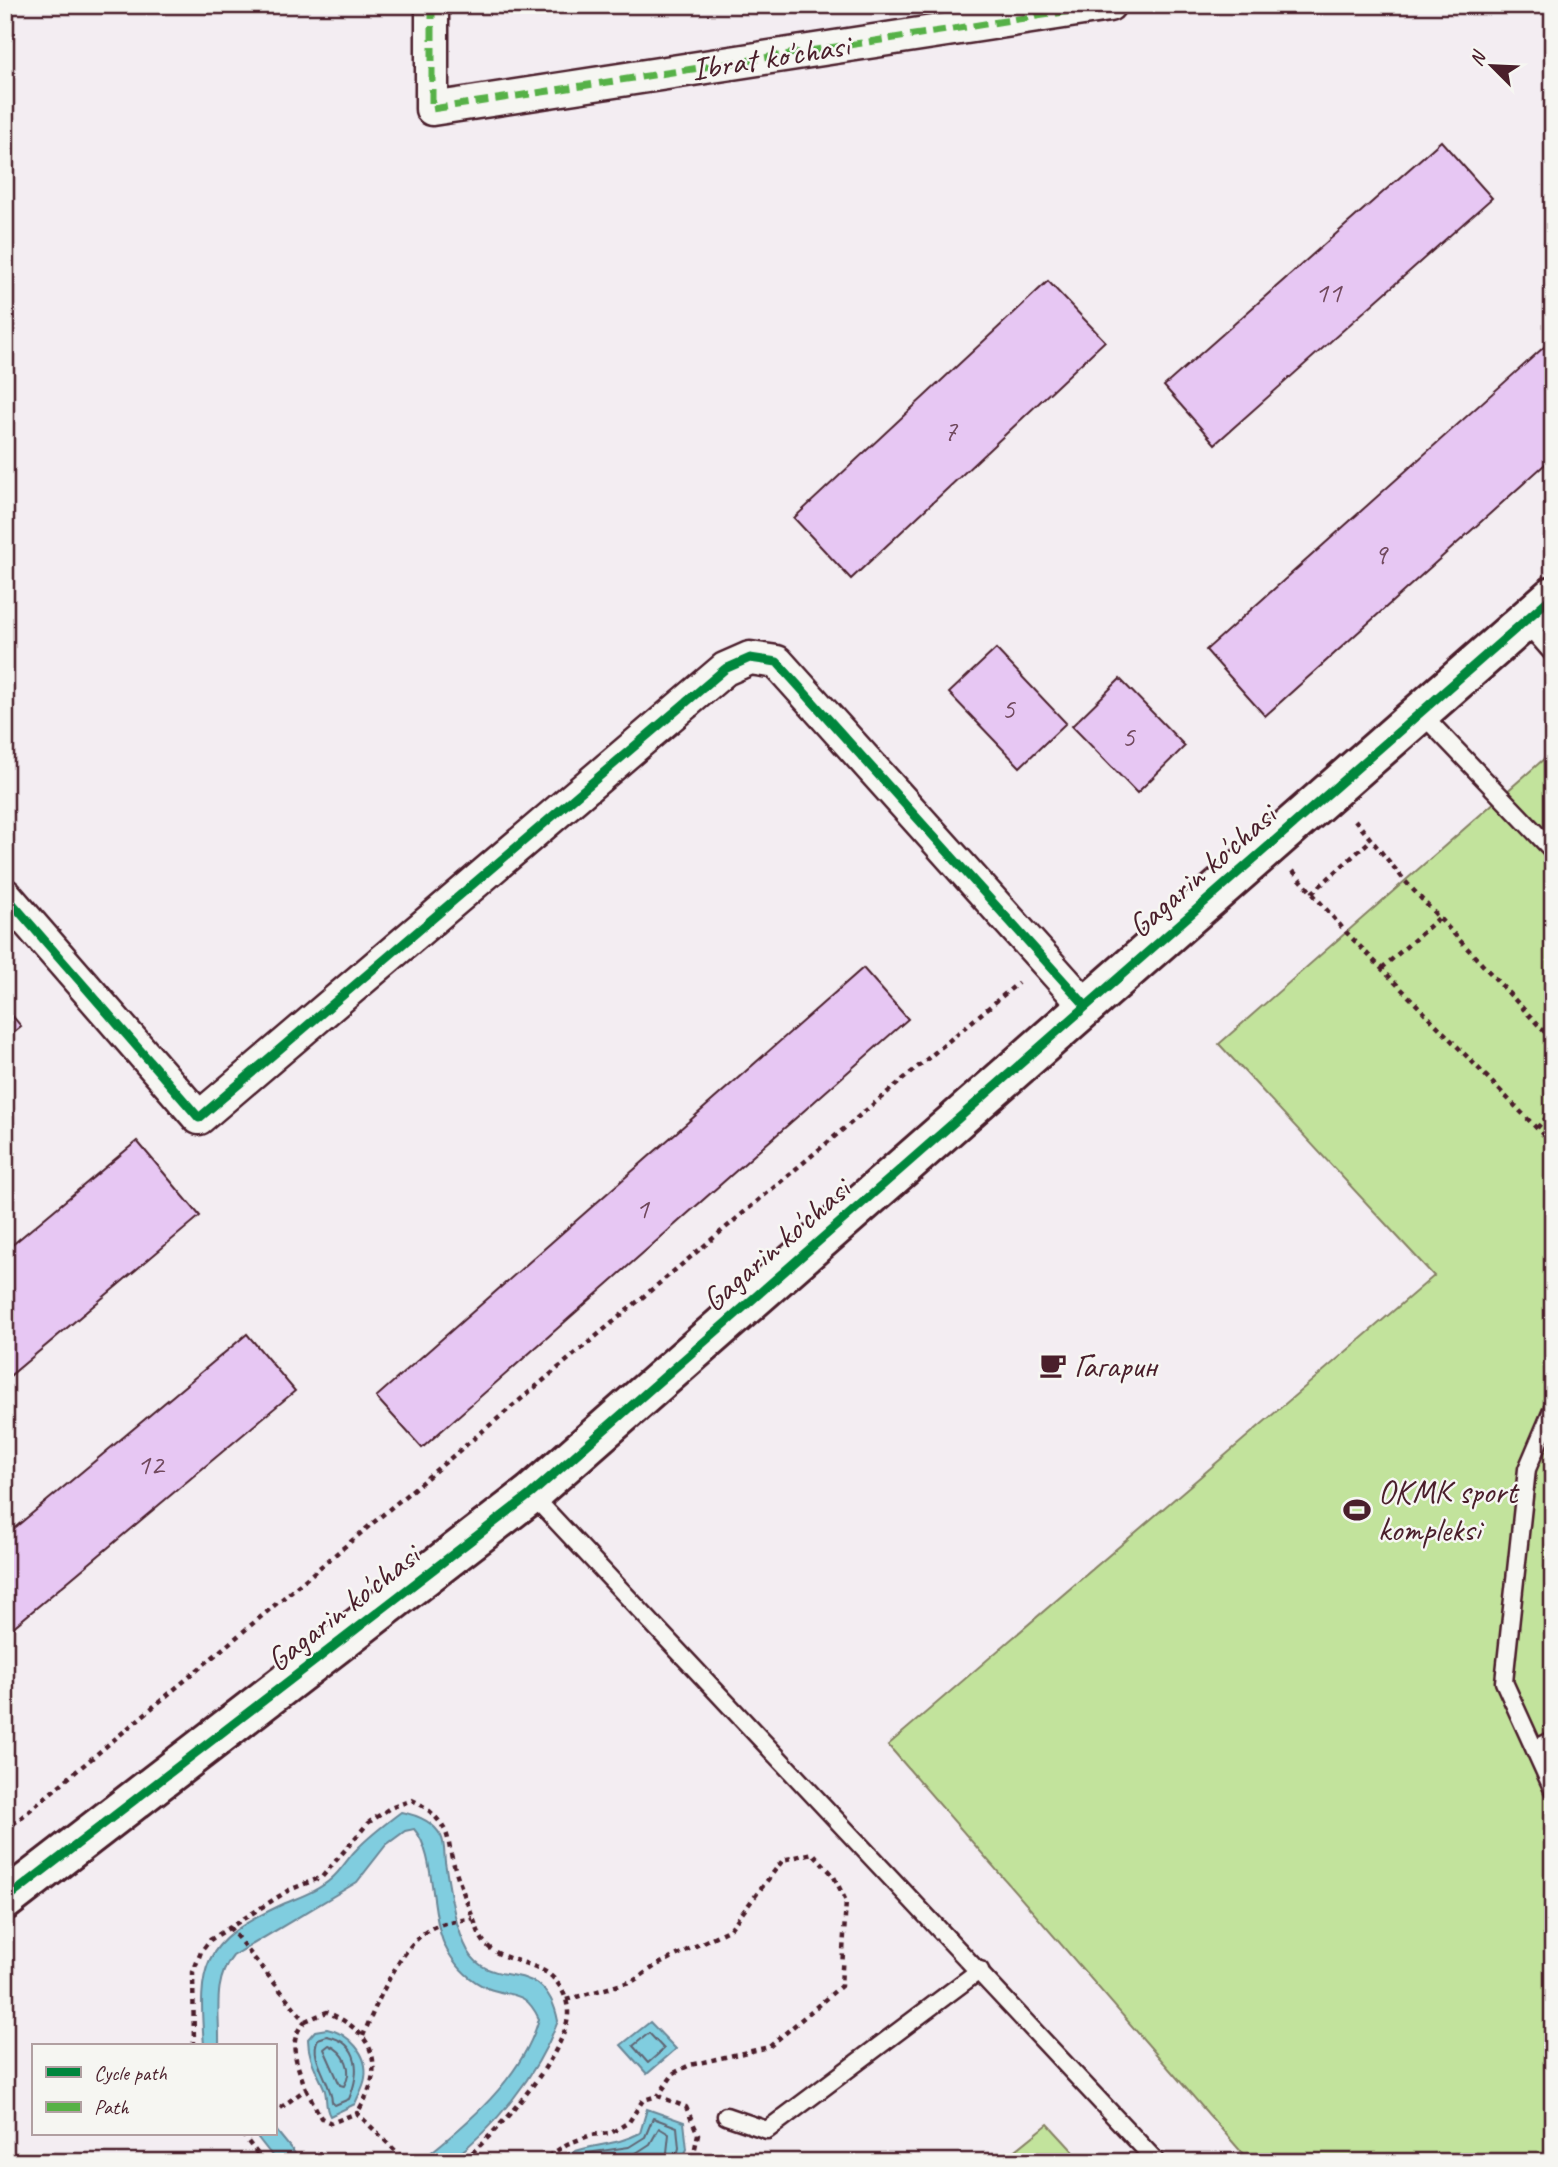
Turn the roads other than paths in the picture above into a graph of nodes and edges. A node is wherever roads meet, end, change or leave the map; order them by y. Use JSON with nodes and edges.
{"nodes":[{"id":1,"x":432,"y":5,"type":"edge"},
{"id":2,"x":1109,"y":5,"type":"edge"},
{"id":3,"x":1025,"y":11,"type":"edge"},
{"id":4,"x":1553,"y":596,"type":"edge"},
{"id":5,"x":1524,"y":621,"type":"junction"},
{"id":6,"x":1553,"y":654,"type":"edge"},
{"id":7,"x":1420,"y":712,"type":"junction"},
{"id":8,"x":1553,"y":852,"type":"edge"},
{"id":9,"x":5,"y":895,"type":"edge"},
{"id":10,"x":1086,"y":1006,"type":"junction"},
{"id":11,"x":1553,"y":1408,"type":"edge"},
{"id":12,"x":531,"y":1494,"type":"junction"},
{"id":13,"x":1553,"y":1740,"type":"edge"},
{"id":14,"x":1535,"y":1749,"type":"junction"},
{"id":15,"x":1553,"y":1790,"type":"edge"},
{"id":16,"x":5,"y":1900,"type":"edge"},
{"id":17,"x":980,"y":1970,"type":"junction"},
{"id":18,"x":726,"y":2116,"type":"dead end"},
{"id":19,"x":1157,"y":2162,"type":"edge"}],
"edges":[{"from":1,"to":3,"type":"street","name":"Ibrat ko'chasi"},
{"from":2,"to":3,"type":"street","name":"Ibrat ko'chasi"},
{"from":4,"to":5,"type":"street","name":"Gagarin ko'chasi"},
{"from":5,"to":6,"type":"lane"},
{"from":5,"to":7,"type":"street","name":"Gagarin ko'chasi"},
{"from":7,"to":8,"type":"lane"},
{"from":7,"to":10,"type":"street","name":"Gagarin ko'chasi"},
{"from":9,"to":10,"type":"street"},
{"from":10,"to":12,"type":"street","name":"Gagarin ko'chasi"},
{"from":11,"to":14,"type":"lane"},
{"from":12,"to":16,"type":"street","name":"Gagarin ko'chasi"},
{"from":12,"to":17,"type":"lane"},
{"from":13,"to":14,"type":"lane"},
{"from":14,"to":15,"type":"lane"},
{"from":17,"to":18,"type":"lane"},
{"from":17,"to":19,"type":"lane"}]}
